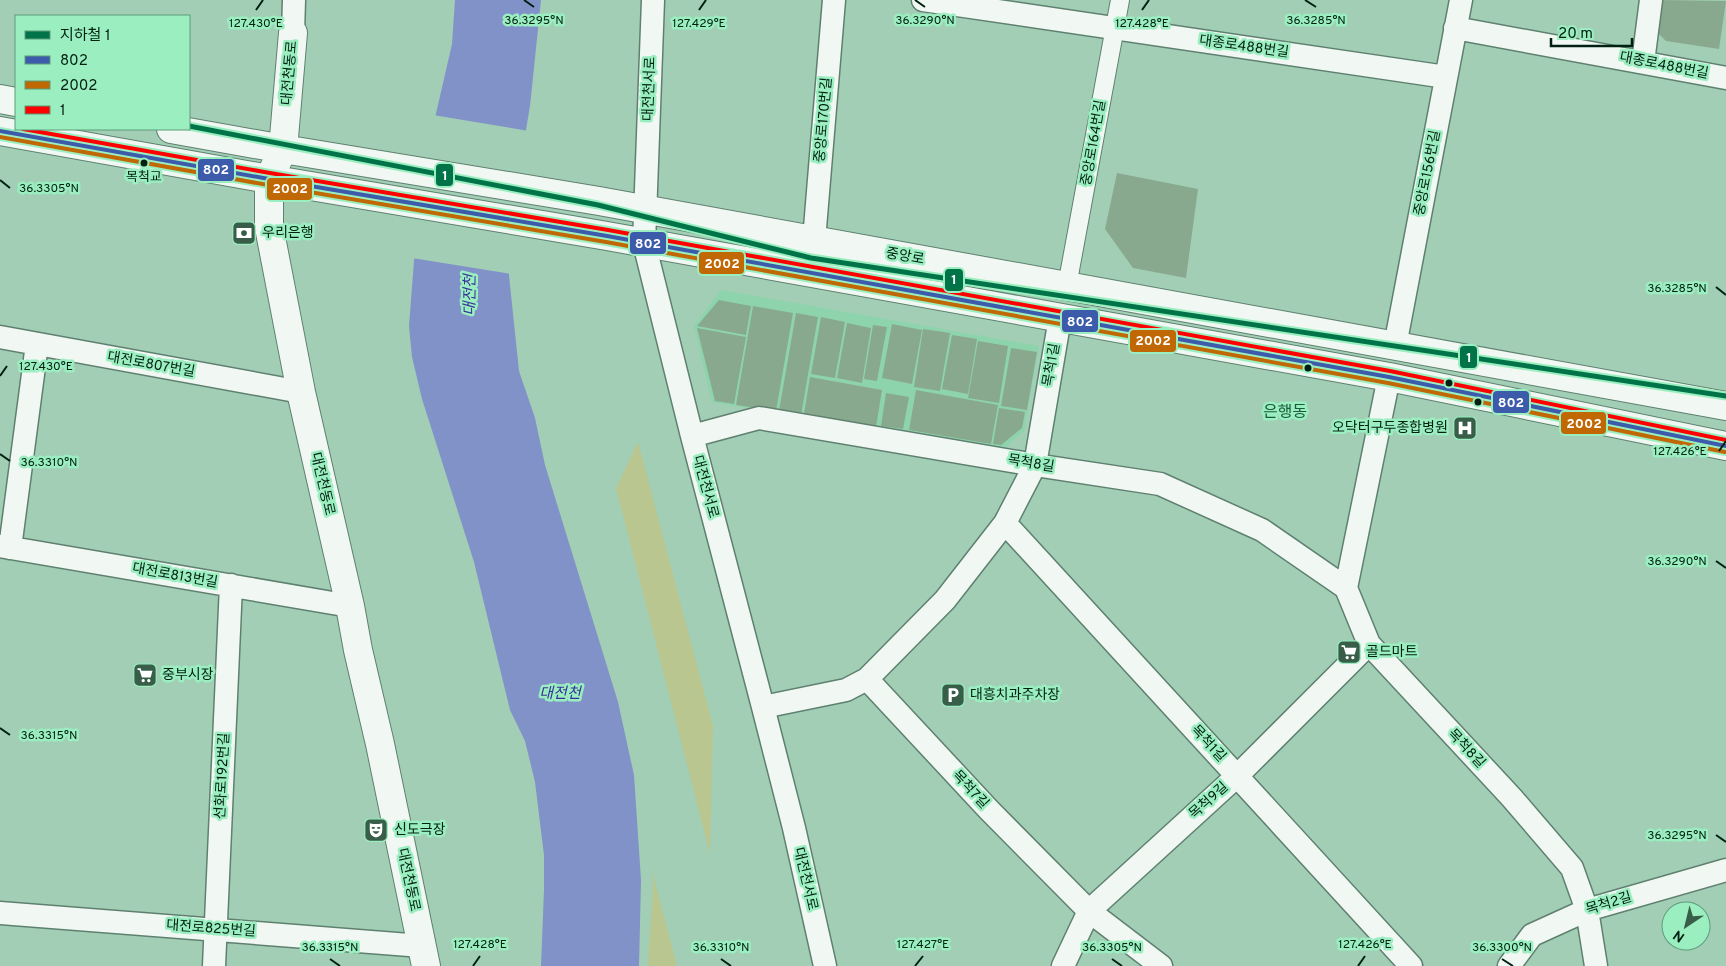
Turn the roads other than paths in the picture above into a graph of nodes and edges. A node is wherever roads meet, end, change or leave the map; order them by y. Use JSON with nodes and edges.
{"nodes":[{"id":1,"x":294,"y":0,"type":"edge"},
{"id":2,"x":653,"y":0,"type":"edge"},
{"id":3,"x":834,"y":0,"type":"edge"},
{"id":4,"x":923,"y":0,"type":"edge"},
{"id":5,"x":1120,"y":0,"type":"edge"},
{"id":6,"x":1461,"y":0,"type":"edge"},
{"id":7,"x":1651,"y":0,"type":"edge"},
{"id":8,"x":1455,"y":28,"type":"junction"},
{"id":9,"x":1115,"y":29,"type":"junction"},
{"id":10,"x":293,"y":33,"type":"joint"},
{"id":11,"x":1643,"y":62,"type":"junction"},
{"id":12,"x":1446,"y":77,"type":"junction"},
{"id":13,"x":1726,"y":78,"type":"edge"},
{"id":14,"x":0,"y":99,"type":"edge"},
{"id":15,"x":15,"y":102,"type":"edge"},
{"id":16,"x":177,"y":130,"type":"edge"},
{"id":17,"x":0,"y":131,"type":"edge"},
{"id":18,"x":283,"y":149,"type":"junction"},
{"id":19,"x":269,"y":179,"type":"junction"},
{"id":20,"x":645,"y":210,"type":"junction"},
{"id":21,"x":814,"y":240,"type":"junction"},
{"id":22,"x":644,"y":243,"type":"junction"},
{"id":23,"x":1067,"y":286,"type":"junction"},
{"id":24,"x":1060,"y":318,"type":"junction"},
{"id":25,"x":0,"y":337,"type":"edge"},
{"id":26,"x":37,"y":344,"type":"junction"},
{"id":27,"x":1395,"y":346,"type":"junction"},
{"id":28,"x":1389,"y":377,"type":"junction"},
{"id":29,"x":302,"y":392,"type":"junction"},
{"id":30,"x":1726,"y":406,"type":"edge"},
{"id":31,"x":692,"y":436,"type":"junction"},
{"id":32,"x":1726,"y":446,"type":"edge"},
{"id":33,"x":1035,"y":465,"type":"junction"},
{"id":34,"x":1005,"y":523,"type":"junction"},
{"id":35,"x":5,"y":547,"type":"edge"},
{"id":36,"x":231,"y":585,"type":"junction"},
{"id":37,"x":1346,"y":588,"type":"junction"},
{"id":38,"x":350,"y":606,"type":"junction"},
{"id":39,"x":1369,"y":644,"type":"junction"},
{"id":40,"x":867,"y":679,"type":"junction"},
{"id":41,"x":764,"y":707,"type":"junction"},
{"id":42,"x":1237,"y":776,"type":"junction"},
{"id":43,"x":1726,"y":870,"type":"edge"},
{"id":44,"x":1587,"y":910,"type":"junction"},
{"id":45,"x":1089,"y":911,"type":"junction"},
{"id":46,"x":0,"y":913,"type":"edge"},
{"id":47,"x":216,"y":930,"type":"junction"},
{"id":48,"x":424,"y":956,"type":"edge"},
{"id":49,"x":214,"y":966,"type":"edge"},
{"id":50,"x":825,"y":966,"type":"edge"},
{"id":51,"x":1063,"y":966,"type":"edge"},
{"id":52,"x":1161,"y":966,"type":"edge"},
{"id":53,"x":1412,"y":966,"type":"edge"},
{"id":54,"x":1509,"y":966,"type":"edge"},
{"id":55,"x":1596,"y":966,"type":"edge"}],
"edges":[{"from":1,"to":10,"type":"street","name":"대전천동로"},
{"from":2,"to":20,"type":"street","name":"대전천서로"},
{"from":3,"to":21,"type":"street","name":"중앙로170번길"},
{"from":4,"to":9,"type":"street","name":"대종로488번길"},
{"from":5,"to":9,"type":"street","name":"중앙로164번길"},
{"from":6,"to":8,"type":"street","name":"중앙로156번길"},
{"from":7,"to":11,"type":"street"},
{"from":8,"to":11,"type":"street","name":"대종로488번길"},
{"from":8,"to":12,"type":"street","name":"중앙로156번길"},
{"from":9,"to":12,"type":"street","name":"대종로488번길"},
{"from":9,"to":23,"type":"street","name":"중앙로164번길"},
{"from":10,"to":18,"type":"main road","name":"대전천동로"},
{"from":11,"to":13,"type":"street","name":"대종로488번길"},
{"from":12,"to":27,"type":"street","name":"중앙로156번길"},
{"from":14,"to":15,"type":"main road"},
{"from":16,"to":18,"type":"main road","name":"중앙로"},
{"from":17,"to":19,"type":"main road"},
{"from":18,"to":19,"type":"main road","name":"대전천동로"},
{"from":18,"to":20,"type":"main road","name":"중앙로"},
{"from":19,"to":22,"type":"main road"},
{"from":19,"to":29,"type":"main road","name":"대전천동로"},
{"from":20,"to":21,"type":"main road","name":"중앙로"},
{"from":20,"to":22,"type":"street","name":"대전천서로"},
{"from":21,"to":23,"type":"main road","name":"중앙로"},
{"from":22,"to":24,"type":"main road"},
{"from":22,"to":31,"type":"street","name":"대전천서로"},
{"from":23,"to":27,"type":"main road","name":"중앙로"},
{"from":24,"to":28,"type":"main road"},
{"from":24,"to":33,"type":"street","name":"목척1길"},
{"from":25,"to":26,"type":"street","name":"대전로807번길"},
{"from":26,"to":29,"type":"street","name":"대전로807번길"},
{"from":26,"to":35,"type":"street"},
{"from":27,"to":30,"type":"main road","name":"중앙로"},
{"from":28,"to":32,"type":"main road"},
{"from":28,"to":37,"type":"street"},
{"from":29,"to":38,"type":"main road","name":"대전천동로"},
{"from":31,"to":33,"type":"street","name":"목척8길"},
{"from":31,"to":41,"type":"street","name":"대전천서로"},
{"from":33,"to":34,"type":"street","name":"목척1길"},
{"from":33,"to":37,"type":"street","name":"목척8길"},
{"from":34,"to":40,"type":"street","name":"목척1길"},
{"from":34,"to":42,"type":"street","name":"목척1길"},
{"from":35,"to":36,"type":"street","name":"대전로813번길"},
{"from":36,"to":38,"type":"street","name":"대전로813번길"},
{"from":36,"to":47,"type":"street","name":"선화로192번길"},
{"from":37,"to":39,"type":"street","name":"목척8길"},
{"from":38,"to":48,"type":"main road","name":"대전천동로"},
{"from":39,"to":42,"type":"street","name":"목척9길"},
{"from":39,"to":44,"type":"street","name":"목척8길"},
{"from":40,"to":41,"type":"street"},
{"from":40,"to":45,"type":"street","name":"목척7길"},
{"from":41,"to":50,"type":"street","name":"대전천서로"},
{"from":42,"to":45,"type":"street","name":"목척9길"},
{"from":42,"to":53,"type":"street","name":"목척1길"},
{"from":43,"to":44,"type":"street","name":"목척2길"},
{"from":44,"to":54,"type":"street","name":"목척2길"},
{"from":44,"to":55,"type":"street","name":"목척8길"},
{"from":45,"to":51,"type":"street","name":"목척9길"},
{"from":45,"to":52,"type":"street","name":"목척7길"},
{"from":46,"to":47,"type":"street","name":"대전로825번길"},
{"from":47,"to":48,"type":"street","name":"대전로825번길"},
{"from":47,"to":49,"type":"street","name":"선화로192번길"}]}
